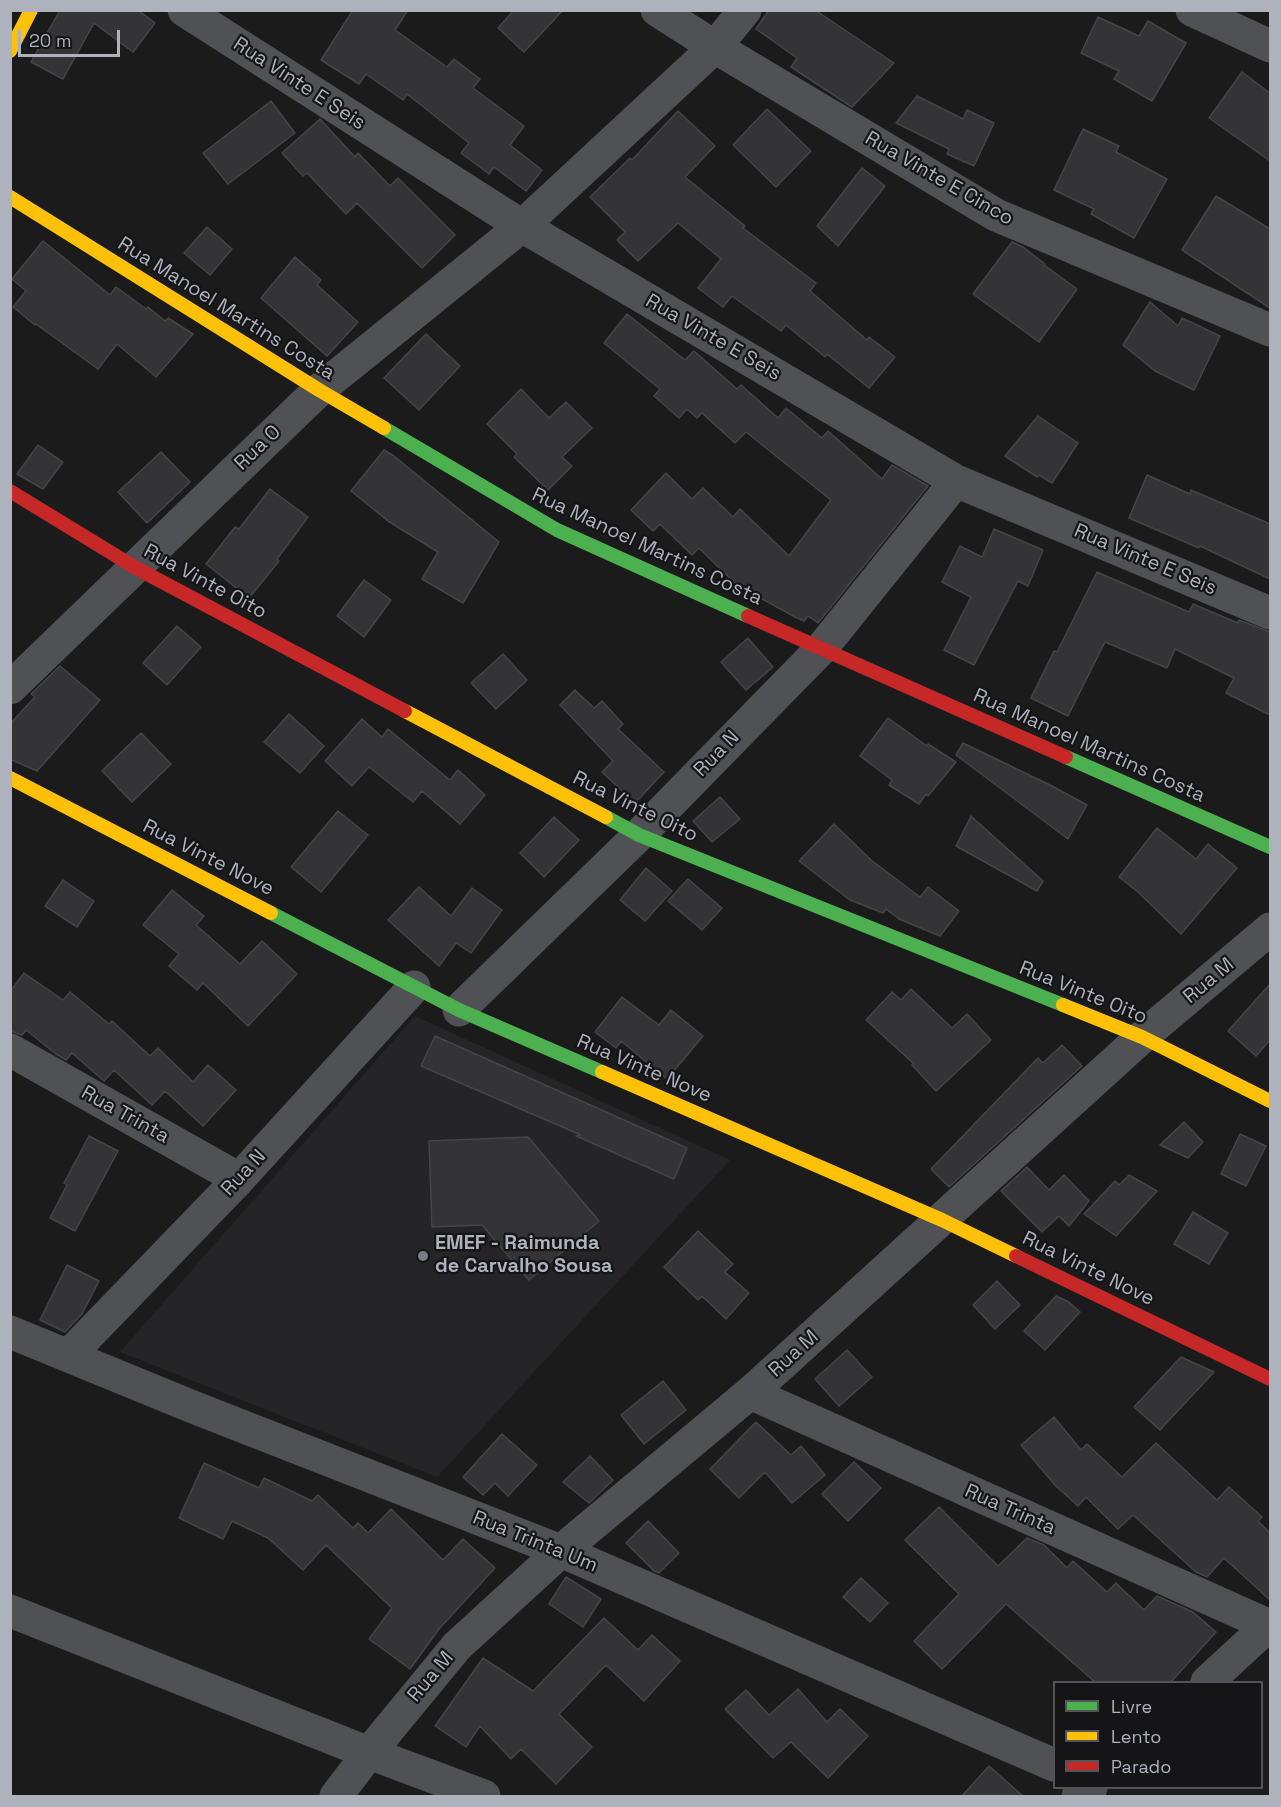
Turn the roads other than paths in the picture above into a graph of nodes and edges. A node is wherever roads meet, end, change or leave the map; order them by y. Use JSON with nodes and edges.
{"nodes":[{"id":1,"x":31,"y":10,"type":"edge"},
{"id":2,"x":184,"y":10,"type":"edge"},
{"id":3,"x":657,"y":10,"type":"edge"},
{"id":4,"x":745,"y":10,"type":"edge"},
{"id":5,"x":1192,"y":10,"type":"edge"},
{"id":6,"x":1270,"y":46,"type":"edge"},
{"id":7,"x":715,"y":47,"type":"junction"},
{"id":8,"x":10,"y":51,"type":"edge"},
{"id":9,"x":10,"y":197,"type":"edge"},
{"id":10,"x":522,"y":226,"type":"junction"},
{"id":11,"x":1270,"y":330,"type":"edge"},
{"id":12,"x":319,"y":390,"type":"junction"},
{"id":13,"x":956,"y":481,"type":"junction"},
{"id":14,"x":10,"y":491,"type":"edge"},
{"id":15,"x":136,"y":568,"type":"junction"},
{"id":16,"x":1267,"y":604,"type":"edge"},
{"id":17,"x":820,"y":649,"type":"junction"},
{"id":18,"x":10,"y":688,"type":"edge"},
{"id":19,"x":10,"y":778,"type":"edge"},
{"id":20,"x":639,"y":834,"type":"junction"},
{"id":21,"x":1270,"y":847,"type":"edge"},
{"id":22,"x":1270,"y":929,"type":"edge"},
{"id":23,"x":414,"y":987,"type":"junction"},
{"id":24,"x":459,"y":1011,"type":"junction"},
{"id":25,"x":1142,"y":1037,"type":"junction"},
{"id":26,"x":10,"y":1050,"type":"edge"},
{"id":27,"x":1270,"y":1101,"type":"edge"},
{"id":28,"x":239,"y":1179,"type":"junction"},
{"id":29,"x":942,"y":1220,"type":"junction"},
{"id":30,"x":10,"y":1332,"type":"edge"},
{"id":31,"x":69,"y":1355,"type":"junction"},
{"id":32,"x":1270,"y":1379,"type":"edge"},
{"id":33,"x":750,"y":1393,"type":"junction"},
{"id":34,"x":561,"y":1551,"type":"junction"},
{"id":35,"x":10,"y":1611,"type":"edge"},
{"id":36,"x":1270,"y":1625,"type":"edge"},
{"id":37,"x":1209,"y":1681,"type":"edge"},
{"id":38,"x":369,"y":1753,"type":"junction"},
{"id":39,"x":1053,"y":1765,"type":"edge"},
{"id":40,"x":336,"y":1797,"type":"edge"},
{"id":41,"x":484,"y":1797,"type":"edge"}],
"edges":[{"from":1,"to":8,"type":"street"},
{"from":2,"to":10,"type":"street","name":"Rua Vinte E Seis"},
{"from":3,"to":7,"type":"street","name":"Rua Vinte E Cinco"},
{"from":4,"to":7,"type":"street"},
{"from":5,"to":6,"type":"street"},
{"from":7,"to":10,"type":"street","name":"Rua O"},
{"from":7,"to":11,"type":"street","name":"Rua Vinte E Cinco"},
{"from":9,"to":12,"type":"street","name":"Rua Manoel Martins Costa"},
{"from":10,"to":12,"type":"street","name":"Rua O"},
{"from":10,"to":13,"type":"street","name":"Rua Vinte E Seis"},
{"from":12,"to":15,"type":"street","name":"Rua O"},
{"from":12,"to":17,"type":"street","name":"Rua Manoel Martins Costa"},
{"from":13,"to":16,"type":"street","name":"Rua Vinte E Seis"},
{"from":13,"to":17,"type":"street","name":"Rua N"},
{"from":14,"to":15,"type":"street","name":"Rua Vinte Oito"},
{"from":15,"to":18,"type":"street","name":"Rua O"},
{"from":15,"to":20,"type":"street","name":"Rua Vinte Oito"},
{"from":17,"to":20,"type":"street","name":"Rua N"},
{"from":17,"to":21,"type":"street","name":"Rua Manoel Martins Costa"},
{"from":19,"to":23,"type":"street","name":"Rua Vinte Nove"},
{"from":20,"to":24,"type":"street","name":"Rua N"},
{"from":20,"to":25,"type":"street","name":"Rua Vinte Oito"},
{"from":22,"to":25,"type":"street","name":"Rua M"},
{"from":23,"to":24,"type":"street","name":"Rua Vinte Nove"},
{"from":23,"to":28,"type":"street","name":"Rua N"},
{"from":24,"to":29,"type":"street","name":"Rua Vinte Nove"},
{"from":25,"to":27,"type":"street","name":"Rua Vinte Oito"},
{"from":25,"to":29,"type":"street","name":"Rua M"},
{"from":26,"to":28,"type":"street","name":"Rua Trinta"},
{"from":28,"to":31,"type":"street","name":"Rua N"},
{"from":29,"to":32,"type":"street","name":"Rua Vinte Nove"},
{"from":29,"to":33,"type":"street","name":"Rua M"},
{"from":30,"to":31,"type":"street","name":"Rua Trinta Um"},
{"from":31,"to":34,"type":"street","name":"Rua Trinta Um"},
{"from":33,"to":34,"type":"street","name":"Rua M"},
{"from":33,"to":36,"type":"street","name":"Rua Trinta"},
{"from":34,"to":38,"type":"street","name":"Rua M"},
{"from":34,"to":39,"type":"street","name":"Rua Trinta Um"},
{"from":35,"to":38,"type":"street"},
{"from":36,"to":37,"type":"street"},
{"from":38,"to":40,"type":"street","name":"Rua M"},
{"from":38,"to":41,"type":"street"}]}
